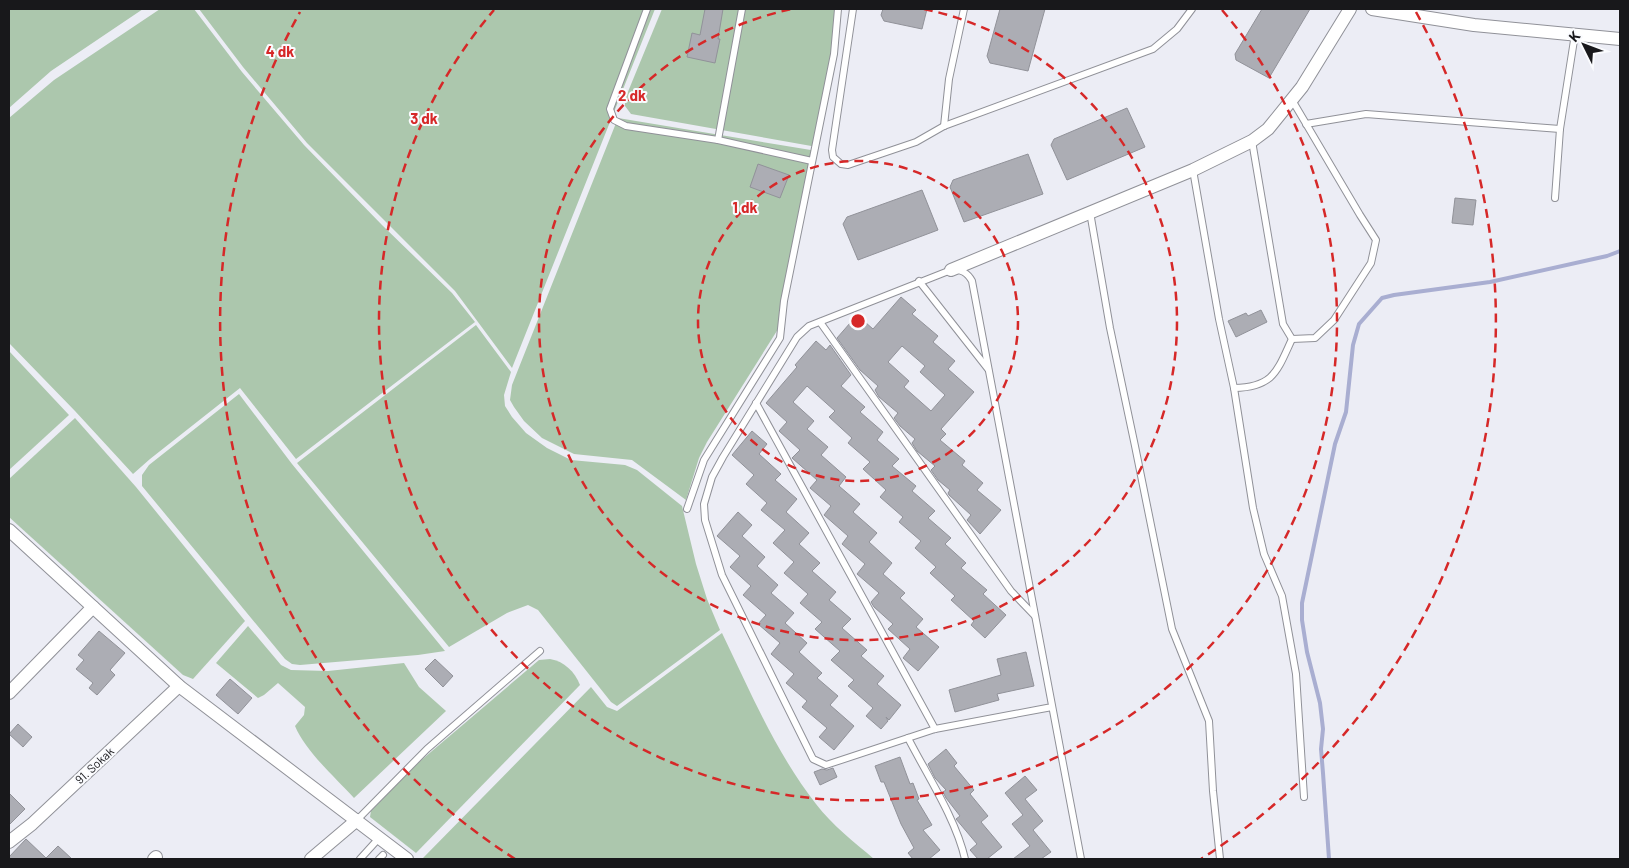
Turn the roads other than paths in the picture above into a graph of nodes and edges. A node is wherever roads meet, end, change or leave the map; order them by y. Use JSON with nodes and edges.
{"nodes":[{"id":1,"x":647,"y":9,"type":"edge"},
{"id":2,"x":742,"y":9,"type":"edge"},
{"id":3,"x":838,"y":9,"type":"edge"},
{"id":4,"x":853,"y":9,"type":"edge"},
{"id":5,"x":964,"y":9,"type":"edge"},
{"id":6,"x":1192,"y":9,"type":"edge"},
{"id":7,"x":1350,"y":9,"type":"edge"},
{"id":8,"x":1372,"y":9,"type":"edge"},
{"id":9,"x":1575,"y":34,"type":"junction"},
{"id":10,"x":1620,"y":39,"type":"edge"},
{"id":11,"x":1292,"y":100,"type":"junction"},
{"id":12,"x":1306,"y":124,"type":"junction"},
{"id":13,"x":944,"y":126,"type":"junction"},
{"id":14,"x":1560,"y":129,"type":"junction"},
{"id":15,"x":718,"y":140,"type":"junction"},
{"id":16,"x":1252,"y":141,"type":"junction"},
{"id":17,"x":812,"y":160,"type":"junction"},
{"id":18,"x":1193,"y":170,"type":"junction"},
{"id":19,"x":1555,"y":198,"type":"dead end"},
{"id":20,"x":1090,"y":212,"type":"junction"},
{"id":21,"x":951,"y":270,"type":"junction"},
{"id":22,"x":918,"y":281,"type":"junction"},
{"id":23,"x":820,"y":322,"type":"junction"},
{"id":24,"x":1292,"y":339,"type":"junction"},
{"id":25,"x":989,"y":370,"type":"junction"},
{"id":26,"x":1234,"y":388,"type":"junction"},
{"id":27,"x":756,"y":403,"type":"junction"},
{"id":28,"x":687,"y":509,"type":"dead end"},
{"id":29,"x":9,"y":530,"type":"edge"},
{"id":30,"x":93,"y":607,"type":"junction"},
{"id":31,"x":1035,"y":616,"type":"junction"},
{"id":32,"x":540,"y":651,"type":"dead end"},
{"id":33,"x":179,"y":686,"type":"junction"},
{"id":34,"x":9,"y":693,"type":"edge"},
{"id":35,"x":1052,"y":707,"type":"junction"},
{"id":36,"x":934,"y":729,"type":"junction"},
{"id":37,"x":908,"y":738,"type":"junction"},
{"id":38,"x":1304,"y":797,"type":"dead end"},
{"id":39,"x":357,"y":820,"type":"junction"},
{"id":40,"x":380,"y":837,"type":"junction"},
{"id":41,"x":9,"y":842,"type":"edge"},
{"id":42,"x":311,"y":859,"type":"edge"},
{"id":43,"x":360,"y":859,"type":"edge"},
{"id":44,"x":407,"y":859,"type":"edge"},
{"id":45,"x":965,"y":859,"type":"edge"},
{"id":46,"x":1081,"y":859,"type":"edge"},
{"id":47,"x":1220,"y":859,"type":"edge"}],
"edges":[{"from":1,"to":15,"type":"lane"},
{"from":2,"to":15,"type":"lane"},
{"from":3,"to":17,"type":"lane"},
{"from":4,"to":13,"type":"lane"},
{"from":5,"to":13,"type":"lane"},
{"from":6,"to":13,"type":"lane"},
{"from":7,"to":11,"type":"street"},
{"from":8,"to":9,"type":"street"},
{"from":9,"to":10,"type":"street"},
{"from":9,"to":14,"type":"lane"},
{"from":11,"to":12,"type":"lane"},
{"from":11,"to":16,"type":"street"},
{"from":12,"to":14,"type":"lane"},
{"from":12,"to":24,"type":"lane"},
{"from":14,"to":19,"type":"lane"},
{"from":15,"to":17,"type":"lane"},
{"from":16,"to":18,"type":"street"},
{"from":16,"to":24,"type":"lane"},
{"from":17,"to":28,"type":"lane"},
{"from":18,"to":20,"type":"street"},
{"from":18,"to":26,"type":"lane"},
{"from":20,"to":21,"type":"street"},
{"from":20,"to":47,"type":"lane"},
{"from":21,"to":22,"type":"lane"},
{"from":21,"to":25,"type":"lane"},
{"from":22,"to":23,"type":"lane"},
{"from":22,"to":25,"type":"lane"},
{"from":23,"to":27,"type":"lane"},
{"from":23,"to":31,"type":"lane"},
{"from":24,"to":26,"type":"lane"},
{"from":25,"to":31,"type":"lane"},
{"from":26,"to":38,"type":"lane"},
{"from":27,"to":36,"type":"lane"},
{"from":27,"to":37,"type":"lane"},
{"from":29,"to":30,"type":"street"},
{"from":30,"to":33,"type":"street"},
{"from":30,"to":34,"type":"street"},
{"from":31,"to":35,"type":"lane"},
{"from":32,"to":39,"type":"lane"},
{"from":33,"to":39,"type":"street"},
{"from":33,"to":41,"type":"street","name":"91. Sokak"},
{"from":35,"to":36,"type":"lane"},
{"from":35,"to":46,"type":"lane"},
{"from":36,"to":37,"type":"lane"},
{"from":37,"to":45,"type":"lane"},
{"from":39,"to":40,"type":"street"},
{"from":39,"to":42,"type":"street"},
{"from":40,"to":43,"type":"lane"},
{"from":40,"to":44,"type":"street"}]}
